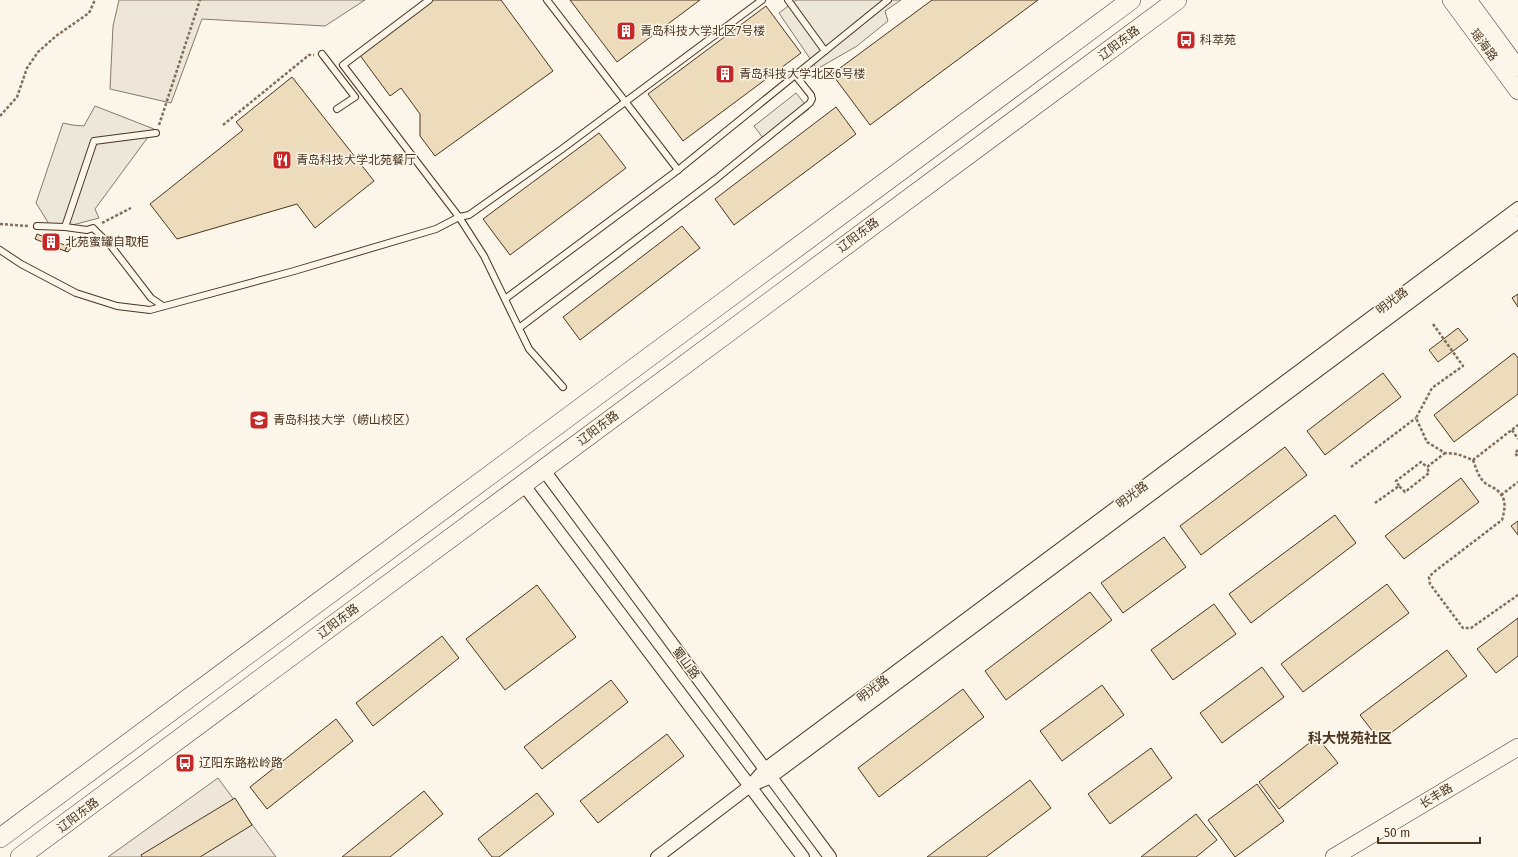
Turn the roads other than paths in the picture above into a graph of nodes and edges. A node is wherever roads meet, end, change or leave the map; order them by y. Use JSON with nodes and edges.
{"nodes":[{"id":1,"x":429,"y":0,"type":"edge"},
{"id":2,"x":547,"y":0,"type":"edge"},
{"id":3,"x":762,"y":0,"type":"edge"},
{"id":4,"x":788,"y":0,"type":"edge"},
{"id":5,"x":888,"y":0,"type":"edge"},
{"id":6,"x":1131,"y":0,"type":"edge"},
{"id":7,"x":1176,"y":0,"type":"edge"},
{"id":8,"x":1451,"y":0,"type":"edge"},
{"id":9,"x":1468,"y":0,"type":"edge"},
{"id":10,"x":825,"y":51,"type":"junction"},
{"id":11,"x":322,"y":54,"type":"road end"},
{"id":12,"x":1518,"y":68,"type":"edge"},
{"id":13,"x":795,"y":75,"type":"junction"},
{"id":14,"x":1518,"y":91,"type":"edge"},
{"id":15,"x":625,"y":102,"type":"junction"},
{"id":16,"x":337,"y":109,"type":"dead end"},
{"id":17,"x":156,"y":133,"type":"road end"},
{"id":18,"x":678,"y":170,"type":"junction"},
{"id":19,"x":1518,"y":208,"type":"edge"},
{"id":20,"x":459,"y":217,"type":"junction"},
{"id":21,"x":1518,"y":222,"type":"edge"},
{"id":22,"x":37,"y":226,"type":"road end"},
{"id":23,"x":65,"y":227,"type":"junction"},
{"id":24,"x":0,"y":250,"type":"edge"},
{"id":25,"x":505,"y":299,"type":"junction"},
{"id":26,"x":163,"y":306,"type":"junction"},
{"id":27,"x":519,"y":328,"type":"junction"},
{"id":28,"x":563,"y":387,"type":"dead end"},
{"id":29,"x":543,"y":470,"type":"junction"},
{"id":30,"x":523,"y":484,"type":"junction"},
{"id":31,"x":1518,"y":747,"type":"edge"},
{"id":32,"x":768,"y":773,"type":"junction"},
{"id":33,"x":750,"y":786,"type":"junction"},
{"id":34,"x":0,"y":838,"type":"edge"},
{"id":35,"x":20,"y":857,"type":"edge"},
{"id":36,"x":657,"y":857,"type":"edge"},
{"id":37,"x":803,"y":857,"type":"edge"},
{"id":38,"x":830,"y":857,"type":"edge"},
{"id":39,"x":1334,"y":857,"type":"edge"}],
"edges":[{"from":1,"to":20,"type":"lane"},
{"from":2,"to":15,"type":"lane"},
{"from":3,"to":15,"type":"lane"},
{"from":4,"to":10,"type":"lane"},
{"from":5,"to":10,"type":"lane"},
{"from":6,"to":34,"type":"main road"},
{"from":7,"to":29,"type":"main road","name":"辽阳东路"},
{"from":8,"to":14,"type":"street","name":"瑶海路"},
{"from":9,"to":12,"type":"street","name":"瑶海路"},
{"from":10,"to":13,"type":"lane"},
{"from":11,"to":16,"type":"lane"},
{"from":13,"to":18,"type":"lane"},
{"from":13,"to":27,"type":"lane"},
{"from":15,"to":18,"type":"lane"},
{"from":15,"to":20,"type":"lane"},
{"from":17,"to":23,"type":"lane"},
{"from":18,"to":25,"type":"lane"},
{"from":19,"to":32,"type":"street","name":"明光路"},
{"from":20,"to":25,"type":"lane"},
{"from":20,"to":26,"type":"lane"},
{"from":21,"to":32,"type":"street","name":"明光路"},
{"from":22,"to":23,"type":"lane"},
{"from":23,"to":26,"type":"lane"},
{"from":24,"to":26,"type":"lane"},
{"from":25,"to":27,"type":"lane"},
{"from":27,"to":28,"type":"lane"},
{"from":29,"to":30,"type":"main road","name":"辽阳东路"},
{"from":29,"to":32,"type":"street","name":"蜀山路"},
{"from":30,"to":33,"type":"street","name":"蜀山路"},
{"from":30,"to":35,"type":"main road","name":"辽阳东路"},
{"from":31,"to":39,"type":"street","name":"长丰路"},
{"from":32,"to":33,"type":"street","name":"明光路"},
{"from":32,"to":38,"type":"street","name":"蜀山路"},
{"from":33,"to":36,"type":"street","name":"明光路"},
{"from":33,"to":37,"type":"street","name":"蜀山路"}]}
